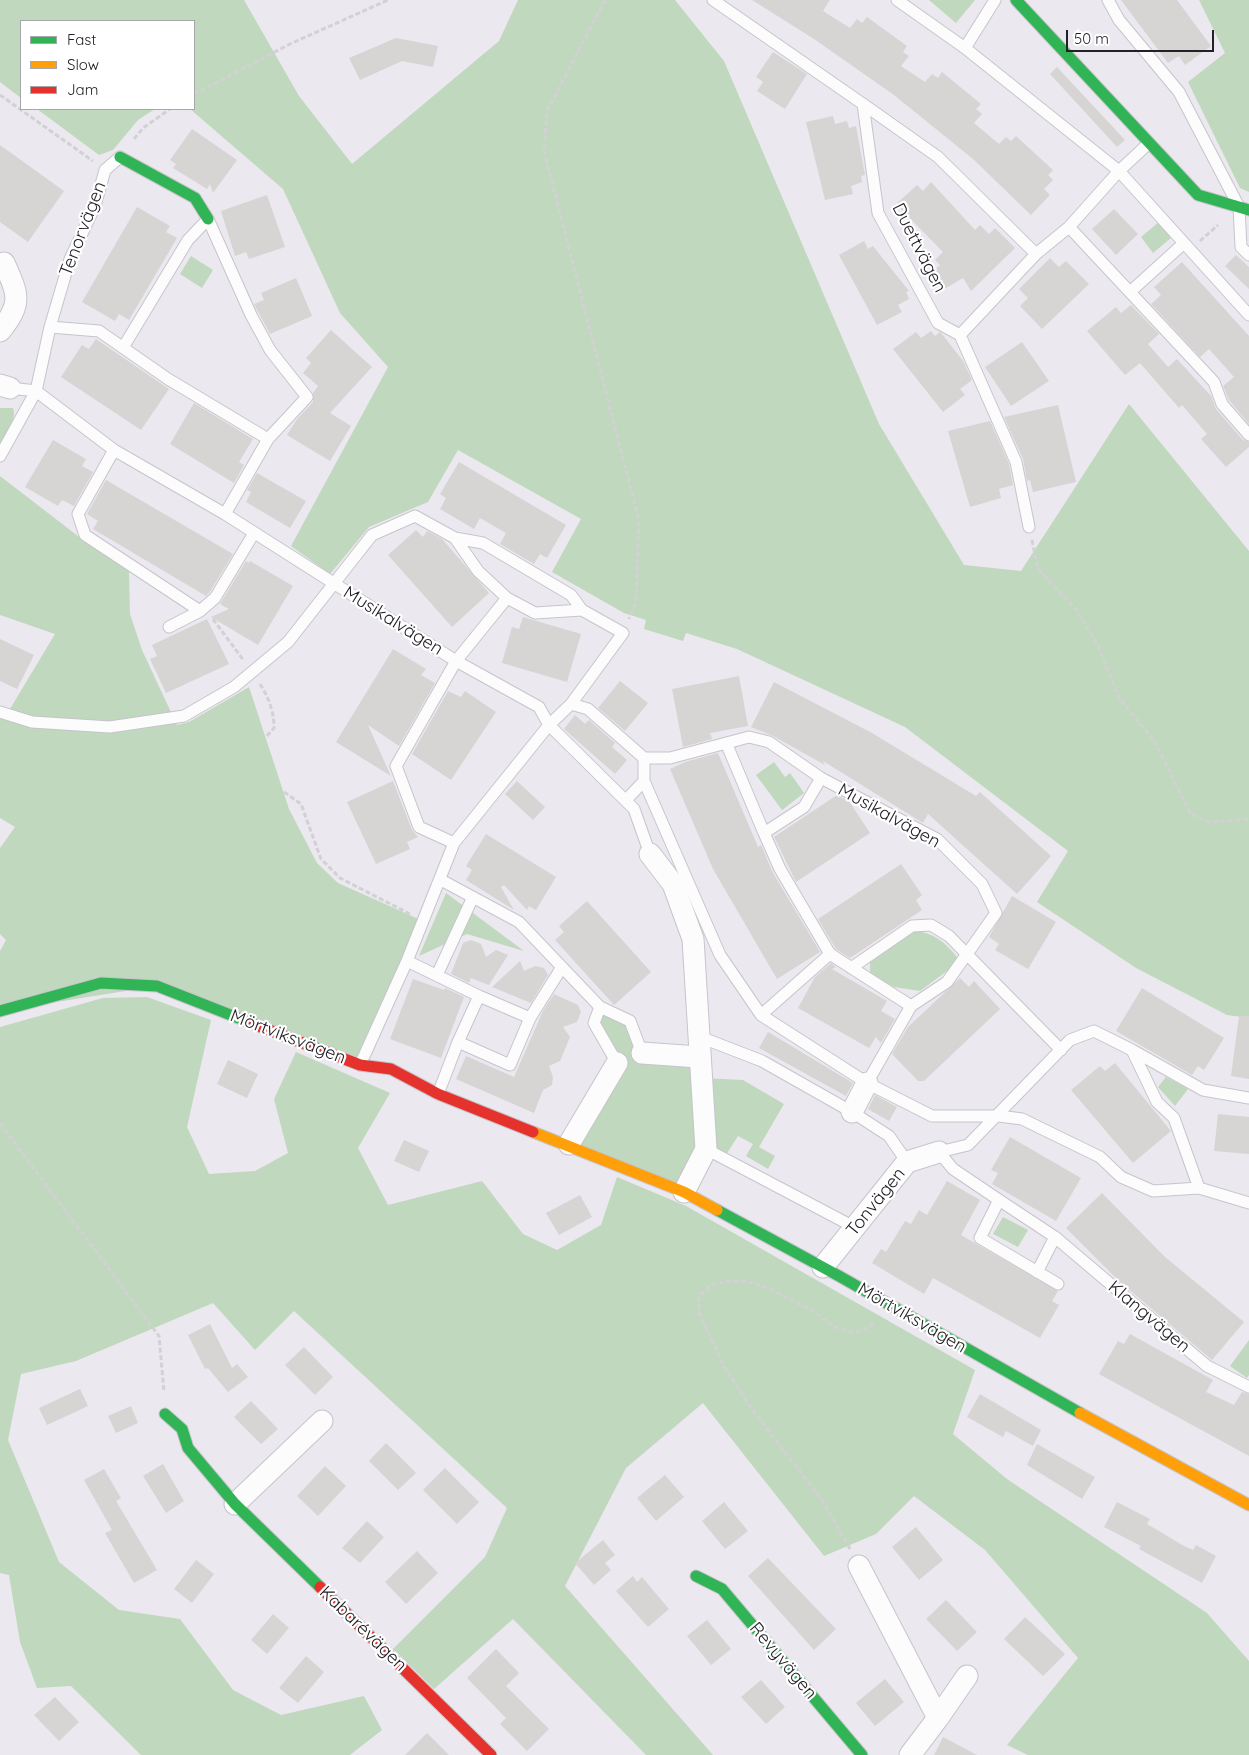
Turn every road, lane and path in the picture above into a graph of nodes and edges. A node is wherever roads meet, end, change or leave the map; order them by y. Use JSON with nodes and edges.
{"nodes":[{"id":1,"x":388,"y":0,"type":"edge"},
{"id":2,"x":605,"y":0,"type":"edge"},
{"id":3,"x":712,"y":0,"type":"edge"},
{"id":4,"x":898,"y":0,"type":"edge"},
{"id":5,"x":995,"y":0,"type":"edge"},
{"id":6,"x":1016,"y":0,"type":"edge"},
{"id":7,"x":1108,"y":0,"type":"edge"},
{"id":8,"x":965,"y":48,"type":"junction"},
{"id":9,"x":195,"y":93,"type":"edge"},
{"id":10,"x":0,"y":95,"type":"edge"},
{"id":11,"x":863,"y":104,"type":"junction"},
{"id":12,"x":20,"y":109,"type":"edge"},
{"id":13,"x":21,"y":110,"type":"edge"},
{"id":14,"x":169,"y":110,"type":"edge"},
{"id":15,"x":1149,"y":143,"type":"junction"},
{"id":16,"x":120,"y":157,"type":"junction"},
{"id":17,"x":105,"y":170,"type":"junction"},
{"id":18,"x":1119,"y":171,"type":"junction"},
{"id":19,"x":1244,"y":209,"type":"edge"},
{"id":20,"x":208,"y":220,"type":"junction"},
{"id":21,"x":1070,"y":226,"type":"junction"},
{"id":22,"x":1187,"y":246,"type":"junction"},
{"id":23,"x":1036,"y":254,"type":"junction"},
{"id":24,"x":1249,"y":255,"type":"edge"},
{"id":25,"x":4,"y":263,"type":"dead end"},
{"id":26,"x":1130,"y":292,"type":"junction"},
{"id":27,"x":1249,"y":316,"type":"edge"},
{"id":28,"x":50,"y":327,"type":"junction"},
{"id":29,"x":0,"y":331,"type":"edge"},
{"id":30,"x":960,"y":335,"type":"junction"},
{"id":31,"x":124,"y":346,"type":"junction"},
{"id":32,"x":5,"y":387,"type":"edge"},
{"id":33,"x":36,"y":392,"type":"junction"},
{"id":34,"x":1249,"y":435,"type":"edge"},
{"id":35,"x":268,"y":439,"type":"junction"},
{"id":36,"x":114,"y":450,"type":"junction"},
{"id":37,"x":0,"y":456,"type":"edge"},
{"id":38,"x":225,"y":514,"type":"junction"},
{"id":39,"x":1029,"y":527,"type":"joint"},
{"id":40,"x":254,"y":533,"type":"junction"},
{"id":41,"x":455,"y":538,"type":"junction"},
{"id":42,"x":333,"y":583,"type":"junction"},
{"id":43,"x":507,"y":598,"type":"junction"},
{"id":44,"x":582,"y":610,"type":"junction"},
{"id":45,"x":200,"y":611,"type":"junction"},
{"id":46,"x":169,"y":627,"type":"dead end"},
{"id":47,"x":623,"y":633,"type":"junction"},
{"id":48,"x":456,"y":661,"type":"junction"},
{"id":49,"x":571,"y":704,"type":"junction"},
{"id":50,"x":0,"y":712,"type":"edge"},
{"id":51,"x":549,"y":725,"type":"junction"},
{"id":52,"x":727,"y":744,"type":"junction"},
{"id":53,"x":644,"y":758,"type":"junction"},
{"id":54,"x":821,"y":778,"type":"junction"},
{"id":55,"x":644,"y":781,"type":"junction"},
{"id":56,"x":284,"y":792,"type":"dead end"},
{"id":57,"x":627,"y":799,"type":"junction"},
{"id":58,"x":1249,"y":818,"type":"edge"},
{"id":59,"x":764,"y":833,"type":"junction"},
{"id":60,"x":454,"y":843,"type":"junction"},
{"id":61,"x":650,"y":854,"type":"joint"},
{"id":62,"x":441,"y":880,"type":"junction"},
{"id":63,"x":473,"y":897,"type":"junction"},
{"id":64,"x":423,"y":921,"type":"junction"},
{"id":65,"x":966,"y":953,"type":"junction"},
{"id":66,"x":830,"y":954,"type":"junction"},
{"id":67,"x":407,"y":961,"type":"junction"},
{"id":68,"x":562,"y":967,"type":"junction"},
{"id":69,"x":851,"y":968,"type":"junction"},
{"id":70,"x":437,"y":975,"type":"junction"},
{"id":71,"x":479,"y":996,"type":"junction"},
{"id":72,"x":911,"y":1006,"type":"junction"},
{"id":73,"x":600,"y":1007,"type":"junction"},
{"id":74,"x":0,"y":1011,"type":"edge"},
{"id":75,"x":761,"y":1016,"type":"junction"},
{"id":76,"x":530,"y":1018,"type":"junction"},
{"id":77,"x":458,"y":1042,"type":"junction"},
{"id":78,"x":700,"y":1047,"type":"junction"},
{"id":79,"x":1061,"y":1050,"type":"junction"},
{"id":80,"x":1132,"y":1050,"type":"junction"},
{"id":81,"x":642,"y":1053,"type":"joint"},
{"id":82,"x":360,"y":1064,"type":"junction"},
{"id":83,"x":617,"y":1064,"type":"joint"},
{"id":84,"x":867,"y":1083,"type":"junction"},
{"id":85,"x":438,"y":1094,"type":"junction"},
{"id":86,"x":1249,"y":1098,"type":"edge"},
{"id":87,"x":852,"y":1112,"type":"junction"},
{"id":88,"x":999,"y":1116,"type":"junction"},
{"id":89,"x":0,"y":1123,"type":"edge"},
{"id":90,"x":569,"y":1144,"type":"junction"},
{"id":91,"x":706,"y":1149,"type":"junction"},
{"id":92,"x":938,"y":1152,"type":"junction"},
{"id":93,"x":907,"y":1162,"type":"junction"},
{"id":94,"x":1199,"y":1188,"type":"junction"},
{"id":95,"x":684,"y":1192,"type":"junction"},
{"id":96,"x":999,"y":1200,"type":"junction"},
{"id":97,"x":1249,"y":1203,"type":"edge"},
{"id":98,"x":856,"y":1228,"type":"junction"},
{"id":99,"x":1055,"y":1237,"type":"junction"},
{"id":100,"x":823,"y":1267,"type":"junction"},
{"id":101,"x":1037,"y":1272,"type":"junction"},
{"id":102,"x":1058,"y":1284,"type":"dead end"},
{"id":103,"x":886,"y":1302,"type":"junction"},
{"id":104,"x":1249,"y":1387,"type":"edge"},
{"id":105,"x":165,"y":1414,"type":"joint"},
{"id":106,"x":322,"y":1420,"type":"dead end"},
{"id":107,"x":235,"y":1504,"type":"junction"},
{"id":108,"x":1249,"y":1505,"type":"edge"},
{"id":109,"x":859,"y":1566,"type":"joint"},
{"id":110,"x":696,"y":1576,"type":"dead end"},
{"id":111,"x":967,"y":1676,"type":"dead end"},
{"id":112,"x":938,"y":1718,"type":"junction"},
{"id":113,"x":490,"y":1755,"type":"edge"},
{"id":114,"x":862,"y":1755,"type":"edge"},
{"id":115,"x":910,"y":1755,"type":"edge"}],
"edges":[{"from":1,"to":9,"type":"path"},
{"from":2,"to":47,"type":"path"},
{"from":3,"to":11,"type":"lane"},
{"from":4,"to":8,"type":"lane"},
{"from":5,"to":8,"type":"lane"},
{"from":6,"to":15,"type":"street"},
{"from":7,"to":19,"type":"lane"},
{"from":8,"to":18,"type":"lane"},
{"from":10,"to":12,"type":"path"},
{"from":11,"to":23,"type":"lane"},
{"from":11,"to":30,"type":"lane","name":"Duettvägen"},
{"from":13,"to":17,"type":"path"},
{"from":14,"to":16,"type":"path"},
{"from":15,"to":18,"type":"lane"},
{"from":15,"to":19,"type":"street"},
{"from":16,"to":17,"type":"lane","name":"Tenorvägen"},
{"from":16,"to":20,"type":"street"},
{"from":17,"to":28,"type":"lane","name":"Tenorvägen"},
{"from":18,"to":21,"type":"lane"},
{"from":18,"to":22,"type":"lane"},
{"from":19,"to":22,"type":"path"},
{"from":19,"to":24,"type":"lane"},
{"from":20,"to":31,"type":"lane"},
{"from":20,"to":35,"type":"lane"},
{"from":21,"to":23,"type":"lane"},
{"from":21,"to":26,"type":"lane"},
{"from":22,"to":26,"type":"lane"},
{"from":22,"to":27,"type":"lane"},
{"from":23,"to":30,"type":"lane"},
{"from":25,"to":29,"type":"street"},
{"from":26,"to":34,"type":"lane"},
{"from":28,"to":31,"type":"lane"},
{"from":28,"to":33,"type":"lane","name":"Tenorvägen"},
{"from":30,"to":39,"type":"lane"},
{"from":31,"to":35,"type":"lane"},
{"from":32,"to":33,"type":"lane"},
{"from":33,"to":36,"type":"lane"},
{"from":33,"to":37,"type":"lane","name":"Tenorvägen"},
{"from":35,"to":38,"type":"lane"},
{"from":36,"to":38,"type":"lane"},
{"from":36,"to":45,"type":"lane"},
{"from":38,"to":40,"type":"lane"},
{"from":39,"to":58,"type":"path"},
{"from":40,"to":42,"type":"lane"},
{"from":40,"to":45,"type":"lane"},
{"from":41,"to":42,"type":"lane","name":"Musikalvägen"},
{"from":41,"to":43,"type":"lane","name":"Musikalvägen"},
{"from":41,"to":44,"type":"lane","name":"Musikalvägen"},
{"from":42,"to":48,"type":"lane","name":"Musikalvägen"},
{"from":42,"to":50,"type":"lane"},
{"from":43,"to":44,"type":"lane","name":"Musikalvägen"},
{"from":43,"to":48,"type":"lane","name":"Musikalvägen"},
{"from":44,"to":47,"type":"lane","name":"Musikalvägen"},
{"from":45,"to":46,"type":"lane"},
{"from":47,"to":49,"type":"lane"},
{"from":48,"to":51,"type":"lane","name":"Musikalvägen"},
{"from":48,"to":60,"type":"lane","name":"Musikalvägen"},
{"from":49,"to":51,"type":"lane"},
{"from":49,"to":53,"type":"lane"},
{"from":51,"to":57,"type":"lane","name":"Musikalvägen"},
{"from":51,"to":60,"type":"lane"},
{"from":52,"to":53,"type":"lane","name":"Musikalvägen"},
{"from":52,"to":54,"type":"lane","name":"Musikalvägen"},
{"from":52,"to":59,"type":"lane"},
{"from":53,"to":55,"type":"lane"},
{"from":54,"to":59,"type":"lane","name":"Musikalvägen"},
{"from":54,"to":65,"type":"lane","name":"Musikalvägen"},
{"from":55,"to":57,"type":"lane"},
{"from":55,"to":75,"type":"lane"},
{"from":56,"to":64,"type":"path"},
{"from":57,"to":61,"type":"lane","name":"Musikalvägen"},
{"from":59,"to":66,"type":"lane"},
{"from":60,"to":62,"type":"lane"},
{"from":61,"to":78,"type":"street","name":"Musikalvägen"},
{"from":62,"to":63,"type":"lane"},
{"from":62,"to":64,"type":"lane"},
{"from":63,"to":68,"type":"lane"},
{"from":63,"to":70,"type":"lane"},
{"from":64,"to":67,"type":"lane"},
{"from":65,"to":69,"type":"lane"},
{"from":65,"to":72,"type":"lane","name":"Musikalvägen"},
{"from":65,"to":79,"type":"lane"},
{"from":66,"to":69,"type":"lane"},
{"from":66,"to":75,"type":"lane"},
{"from":67,"to":70,"type":"lane"},
{"from":67,"to":82,"type":"lane"},
{"from":68,"to":73,"type":"lane"},
{"from":68,"to":76,"type":"lane"},
{"from":69,"to":72,"type":"lane"},
{"from":70,"to":71,"type":"lane"},
{"from":71,"to":76,"type":"lane"},
{"from":71,"to":77,"type":"lane"},
{"from":72,"to":84,"type":"lane","name":"Musikalvägen"},
{"from":73,"to":81,"type":"lane"},
{"from":73,"to":83,"type":"lane"},
{"from":74,"to":82,"type":"street","name":"Mörtviksvägen"},
{"from":75,"to":84,"type":"lane"},
{"from":76,"to":77,"type":"lane"},
{"from":77,"to":85,"type":"lane"},
{"from":78,"to":81,"type":"street"},
{"from":78,"to":87,"type":"lane"},
{"from":78,"to":91,"type":"street","name":"Musikalvägen"},
{"from":79,"to":80,"type":"lane"},
{"from":79,"to":88,"type":"lane"},
{"from":80,"to":86,"type":"lane"},
{"from":80,"to":94,"type":"lane"},
{"from":82,"to":85,"type":"street","name":"Mörtviksvägen"},
{"from":83,"to":90,"type":"street"},
{"from":84,"to":87,"type":"street"},
{"from":84,"to":88,"type":"lane"},
{"from":85,"to":90,"type":"street","name":"Mörtviksvägen"},
{"from":87,"to":93,"type":"lane"},
{"from":88,"to":92,"type":"lane"},
{"from":88,"to":94,"type":"lane"},
{"from":89,"to":105,"type":"path"},
{"from":90,"to":95,"type":"street","name":"Mörtviksvägen"},
{"from":91,"to":95,"type":"street"},
{"from":91,"to":98,"type":"lane"},
{"from":92,"to":93,"type":"street","name":"Tonvägen"},
{"from":92,"to":96,"type":"lane","name":"Klangvägen"},
{"from":93,"to":98,"type":"street","name":"Tonvägen"},
{"from":94,"to":97,"type":"lane"},
{"from":95,"to":100,"type":"street","name":"Mörtviksvägen"},
{"from":96,"to":99,"type":"lane","name":"Klangvägen"},
{"from":96,"to":101,"type":"lane"},
{"from":98,"to":100,"type":"street","name":"Tonvägen"},
{"from":99,"to":101,"type":"lane"},
{"from":99,"to":104,"type":"lane","name":"Klangvägen"},
{"from":100,"to":103,"type":"street","name":"Mörtviksvägen"},
{"from":101,"to":102,"type":"lane"},
{"from":103,"to":108,"type":"street","name":"Mörtviksvägen"},
{"from":103,"to":109,"type":"path"},
{"from":105,"to":107,"type":"street","name":"Kabarévägen"},
{"from":106,"to":107,"type":"street"},
{"from":107,"to":113,"type":"street","name":"Kabarévägen"},
{"from":109,"to":112,"type":"street"},
{"from":110,"to":114,"type":"street","name":"Revyvägen"},
{"from":111,"to":112,"type":"street"},
{"from":112,"to":115,"type":"street"}]}
